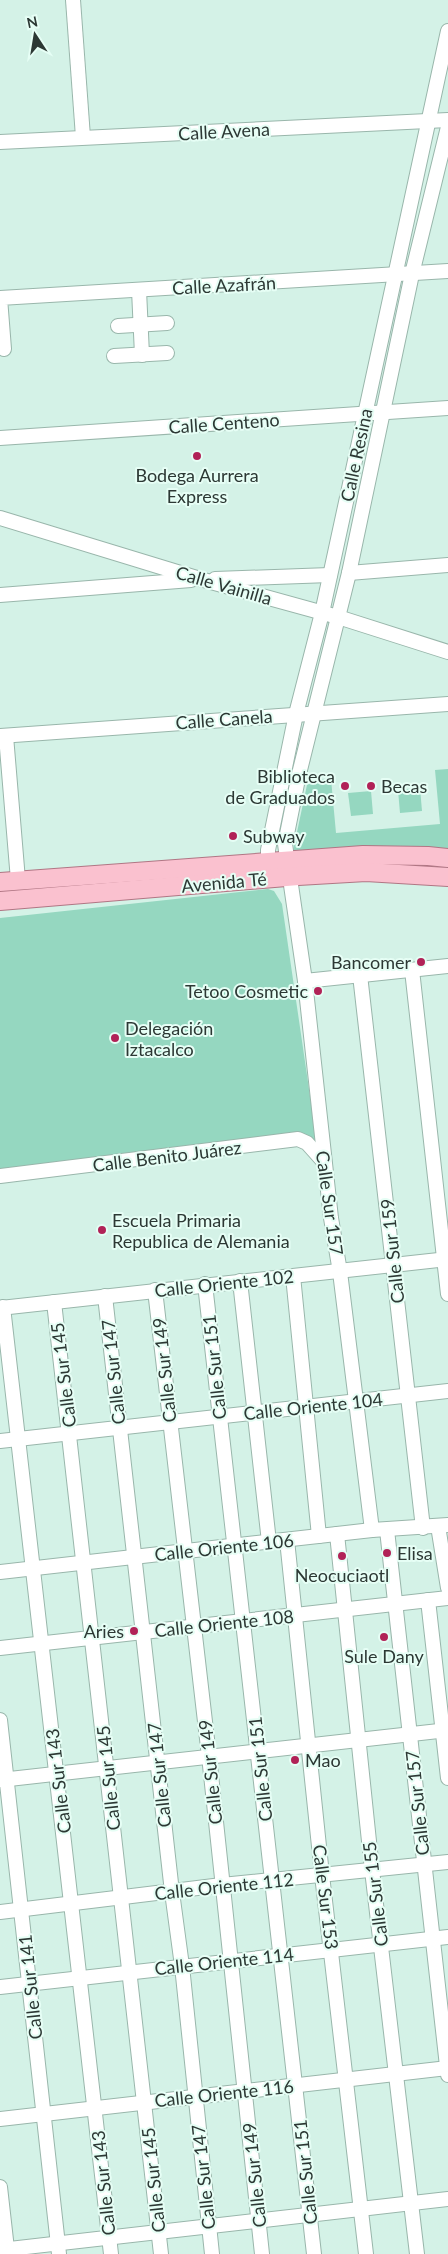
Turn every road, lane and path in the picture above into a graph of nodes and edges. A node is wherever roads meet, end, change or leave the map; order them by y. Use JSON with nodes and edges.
{"nodes":[{"id":1,"x":74,"y":0,"type":"edge"},
{"id":2,"x":448,"y":31,"type":"edge"},
{"id":3,"x":448,"y":120,"type":"edge"},
{"id":4,"x":429,"y":121,"type":"junction"},
{"id":5,"x":448,"y":127,"type":"edge"},
{"id":6,"x":83,"y":137,"type":"junction"},
{"id":7,"x":0,"y":142,"type":"edge"},
{"id":8,"x":448,"y":271,"type":"edge"},
{"id":9,"x":412,"y":274,"type":"junction"},
{"id":10,"x":395,"y":275,"type":"junction"},
{"id":11,"x":139,"y":290,"type":"junction"},
{"id":12,"x":0,"y":298,"type":"edge"},
{"id":13,"x":167,"y":323,"type":"dead end"},
{"id":14,"x":141,"y":324,"type":"junction"},
{"id":15,"x":118,"y":326,"type":"dead end"},
{"id":16,"x":1,"y":331,"type":"edge"},
{"id":17,"x":4,"y":349,"type":"dead end"},
{"id":18,"x":167,"y":353,"type":"dead end"},
{"id":19,"x":142,"y":355,"type":"junction"},
{"id":20,"x":114,"y":356,"type":"dead end"},
{"id":21,"x":448,"y":408,"type":"edge"},
{"id":22,"x":381,"y":413,"type":"junction"},
{"id":23,"x":364,"y":414,"type":"junction"},
{"id":24,"x":0,"y":438,"type":"edge"},
{"id":25,"x":0,"y":518,"type":"edge"},
{"id":26,"x":448,"y":565,"type":"edge"},
{"id":27,"x":349,"y":573,"type":"junction"},
{"id":28,"x":330,"y":575,"type":"junction"},
{"id":29,"x":200,"y":579,"type":"junction"},
{"id":30,"x":0,"y":595,"type":"edge"},
{"id":31,"x":322,"y":613,"type":"junction"},
{"id":32,"x":338,"y":617,"type":"junction"},
{"id":33,"x":448,"y":652,"type":"edge"},
{"id":34,"x":448,"y":704,"type":"edge"},
{"id":35,"x":296,"y":714,"type":"junction"},
{"id":36,"x":314,"y":714,"type":"junction"},
{"id":37,"x":3,"y":736,"type":"edge"},
{"id":38,"x":448,"y":858,"type":"edge"},
{"id":39,"x":287,"y":868,"type":"junction"},
{"id":40,"x":268,"y":869,"type":"junction"},
{"id":41,"x":448,"y":877,"type":"edge"},
{"id":42,"x":18,"y":880,"type":"junction"},
{"id":43,"x":0,"y":882,"type":"edge"},
{"id":44,"x":0,"y":901,"type":"edge"},
{"id":45,"x":448,"y":966,"type":"edge"},
{"id":46,"x":412,"y":970,"type":"junction"},
{"id":47,"x":360,"y":975,"type":"junction"},
{"id":48,"x":304,"y":981,"type":"junction"},
{"id":49,"x":324,"y":1162,"type":"junction"},
{"id":50,"x":0,"y":1176,"type":"edge"},
{"id":51,"x":446,"y":1260,"type":"edge"},
{"id":52,"x":393,"y":1266,"type":"junction"},
{"id":53,"x":340,"y":1272,"type":"junction"},
{"id":54,"x":293,"y":1276,"type":"junction"},
{"id":55,"x":240,"y":1281,"type":"junction"},
{"id":56,"x":205,"y":1284,"type":"junction"},
{"id":57,"x":155,"y":1290,"type":"junction"},
{"id":58,"x":448,"y":1294,"type":"edge"},
{"id":59,"x":105,"y":1296,"type":"junction"},
{"id":60,"x":54,"y":1302,"type":"junction"},
{"id":61,"x":2,"y":1308,"type":"edge"},
{"id":62,"x":448,"y":1391,"type":"edge"},
{"id":63,"x":408,"y":1396,"type":"junction"},
{"id":64,"x":357,"y":1401,"type":"junction"},
{"id":65,"x":307,"y":1406,"type":"junction"},
{"id":66,"x":254,"y":1413,"type":"junction"},
{"id":67,"x":220,"y":1416,"type":"junction"},
{"id":68,"x":170,"y":1422,"type":"junction"},
{"id":69,"x":119,"y":1428,"type":"junction"},
{"id":70,"x":70,"y":1434,"type":"junction"},
{"id":71,"x":19,"y":1439,"type":"junction"},
{"id":72,"x":0,"y":1441,"type":"edge"},
{"id":73,"x":443,"y":1525,"type":"edge"},
{"id":74,"x":422,"y":1528,"type":"junction"},
{"id":75,"x":372,"y":1530,"type":"junction"},
{"id":76,"x":387,"y":1530,"type":"junction"},
{"id":77,"x":337,"y":1534,"type":"junction"},
{"id":78,"x":319,"y":1536,"type":"junction"},
{"id":79,"x":287,"y":1540,"type":"junction"},
{"id":80,"x":269,"y":1542,"type":"junction"},
{"id":81,"x":236,"y":1545,"type":"junction"},
{"id":82,"x":184,"y":1551,"type":"junction"},
{"id":83,"x":134,"y":1557,"type":"junction"},
{"id":84,"x":85,"y":1562,"type":"junction"},
{"id":85,"x":34,"y":1568,"type":"junction"},
{"id":86,"x":0,"y":1572,"type":"edge"},
{"id":87,"x":448,"y":1588,"type":"edge"},
{"id":88,"x":448,"y":1598,"type":"edge"},
{"id":89,"x":428,"y":1600,"type":"junction"},
{"id":90,"x":396,"y":1604,"type":"junction"},
{"id":91,"x":345,"y":1609,"type":"junction"},
{"id":92,"x":294,"y":1615,"type":"junction"},
{"id":93,"x":244,"y":1621,"type":"junction"},
{"id":94,"x":193,"y":1626,"type":"junction"},
{"id":95,"x":144,"y":1632,"type":"junction"},
{"id":96,"x":92,"y":1638,"type":"junction"},
{"id":97,"x":42,"y":1643,"type":"junction"},
{"id":98,"x":0,"y":1648,"type":"edge"},
{"id":99,"x":0,"y":1720,"type":"edge"},
{"id":100,"x":446,"y":1730,"type":"edge"},
{"id":101,"x":409,"y":1734,"type":"junction"},
{"id":102,"x":359,"y":1740,"type":"junction"},
{"id":103,"x":308,"y":1746,"type":"junction"},
{"id":104,"x":258,"y":1751,"type":"junction"},
{"id":105,"x":209,"y":1756,"type":"junction"},
{"id":106,"x":157,"y":1762,"type":"junction"},
{"id":107,"x":107,"y":1767,"type":"junction"},
{"id":108,"x":57,"y":1773,"type":"junction"},
{"id":109,"x":448,"y":1778,"type":"edge"},
{"id":110,"x":3,"y":1780,"type":"edge"},
{"id":111,"x":448,"y":1862,"type":"edge"},
{"id":112,"x":423,"y":1864,"type":"junction"},
{"id":113,"x":372,"y":1870,"type":"junction"},
{"id":114,"x":322,"y":1875,"type":"junction"},
{"id":115,"x":272,"y":1881,"type":"junction"},
{"id":116,"x":222,"y":1886,"type":"junction"},
{"id":117,"x":172,"y":1892,"type":"junction"},
{"id":118,"x":121,"y":1898,"type":"junction"},
{"id":119,"x":72,"y":1904,"type":"junction"},
{"id":120,"x":22,"y":1909,"type":"junction"},
{"id":121,"x":0,"y":1912,"type":"edge"},
{"id":122,"x":448,"y":1937,"type":"edge"},
{"id":123,"x":432,"y":1939,"type":"junction"},
{"id":124,"x":381,"y":1944,"type":"junction"},
{"id":125,"x":332,"y":1949,"type":"junction"},
{"id":126,"x":281,"y":1955,"type":"junction"},
{"id":127,"x":230,"y":1961,"type":"junction"},
{"id":128,"x":182,"y":1966,"type":"junction"},
{"id":129,"x":130,"y":1972,"type":"junction"},
{"id":130,"x":80,"y":1977,"type":"junction"},
{"id":131,"x":30,"y":1983,"type":"junction"},
{"id":132,"x":0,"y":1986,"type":"edge"},
{"id":133,"x":448,"y":2070,"type":"edge"},
{"id":134,"x":396,"y":2073,"type":"junction"},
{"id":135,"x":346,"y":2079,"type":"junction"},
{"id":136,"x":296,"y":2085,"type":"junction"},
{"id":137,"x":245,"y":2090,"type":"junction"},
{"id":138,"x":194,"y":2096,"type":"junction"},
{"id":139,"x":145,"y":2102,"type":"junction"},
{"id":140,"x":94,"y":2109,"type":"junction"},
{"id":141,"x":43,"y":2114,"type":"junction"},
{"id":142,"x":0,"y":2120,"type":"edge"},
{"id":143,"x":0,"y":2187,"type":"edge"},
{"id":144,"x":448,"y":2199,"type":"edge"},
{"id":145,"x":411,"y":2203,"type":"junction"},
{"id":146,"x":360,"y":2209,"type":"junction"},
{"id":147,"x":309,"y":2215,"type":"junction"},
{"id":148,"x":259,"y":2221,"type":"junction"},
{"id":149,"x":209,"y":2227,"type":"junction"},
{"id":150,"x":159,"y":2232,"type":"junction"},
{"id":151,"x":109,"y":2237,"type":"junction"},
{"id":152,"x":58,"y":2248,"type":"edge"},
{"id":153,"x":3,"y":2250,"type":"edge"},
{"id":154,"x":110,"y":2254,"type":"edge"},
{"id":155,"x":161,"y":2254,"type":"edge"},
{"id":156,"x":212,"y":2254,"type":"edge"},
{"id":157,"x":262,"y":2254,"type":"edge"},
{"id":158,"x":314,"y":2254,"type":"edge"},
{"id":159,"x":366,"y":2254,"type":"edge"},
{"id":160,"x":416,"y":2254,"type":"edge"}],
"edges":[{"from":1,"to":6,"type":"street"},
{"from":2,"to":4,"type":"street","name":"Calle Resina"},
{"from":3,"to":4,"type":"street","name":"Calle Avena"},
{"from":4,"to":6,"type":"street","name":"Calle Avena"},
{"from":4,"to":10,"type":"street","name":"Calle Resina"},
{"from":5,"to":9,"type":"street","name":"Calle Resina"},
{"from":6,"to":7,"type":"street","name":"Calle Avena"},
{"from":8,"to":9,"type":"street","name":"Calle Azafrán"},
{"from":9,"to":10,"type":"street","name":"Calle Azafrán"},
{"from":9,"to":22,"type":"street","name":"Calle Resina"},
{"from":10,"to":11,"type":"street","name":"Calle Azafrán"},
{"from":10,"to":23,"type":"street","name":"Calle Resina"},
{"from":11,"to":12,"type":"street","name":"Calle Azafrán"},
{"from":11,"to":14,"type":"street"},
{"from":12,"to":16,"type":"street"},
{"from":13,"to":14,"type":"street"},
{"from":14,"to":15,"type":"street"},
{"from":14,"to":19,"type":"street"},
{"from":16,"to":17,"type":"street"},
{"from":18,"to":19,"type":"street"},
{"from":19,"to":20,"type":"street"},
{"from":21,"to":22,"type":"street","name":"Calle Centeno"},
{"from":22,"to":23,"type":"street","name":"Calle Centeno"},
{"from":22,"to":27,"type":"street","name":"Calle Resina"},
{"from":23,"to":24,"type":"street","name":"Calle Centeno"},
{"from":23,"to":28,"type":"street","name":"Calle Resina"},
{"from":25,"to":29,"type":"street","name":"Calle Vainilla"},
{"from":26,"to":27,"type":"street"},
{"from":27,"to":32,"type":"street","name":"Calle Resina"},
{"from":28,"to":29,"type":"street"},
{"from":28,"to":31,"type":"street","name":"Calle Resina"},
{"from":29,"to":30,"type":"street"},
{"from":29,"to":31,"type":"street","name":"Calle Vainilla"},
{"from":31,"to":32,"type":"street","name":"Calle Vainilla"},
{"from":31,"to":35,"type":"street","name":"Calle Resina"},
{"from":32,"to":33,"type":"street","name":"Calle Vainilla"},
{"from":32,"to":36,"type":"street","name":"Calle Resina"},
{"from":34,"to":36,"type":"street","name":"Calle Canela"},
{"from":35,"to":36,"type":"street","name":"Calle Canela"},
{"from":35,"to":37,"type":"street","name":"Calle Canela"},
{"from":35,"to":40,"type":"street","name":"Calle Resina"},
{"from":36,"to":39,"type":"street","name":"Calle Resina"},
{"from":37,"to":42,"type":"street"},
{"from":38,"to":39,"type":"main road","name":"Avenida Té"},
{"from":39,"to":40,"type":"main road","name":"Avenida Té"},
{"from":39,"to":41,"type":"main road","name":"Avenida Té"},
{"from":39,"to":48,"type":"street","name":"Calle Sur 157"},
{"from":40,"to":42,"type":"main road","name":"Avenida Té"},
{"from":40,"to":44,"type":"main road","name":"Avenida Té"},
{"from":42,"to":43,"type":"main road","name":"Avenida Té"},
{"from":45,"to":46,"type":"street"},
{"from":46,"to":47,"type":"street"},
{"from":46,"to":51,"type":"street"},
{"from":47,"to":48,"type":"street"},
{"from":47,"to":52,"type":"street","name":"Calle Sur 159"},
{"from":48,"to":49,"type":"street","name":"Calle Sur 157"},
{"from":49,"to":50,"type":"street","name":"Calle Benito Juárez"},
{"from":49,"to":53,"type":"street","name":"Calle Sur 157"},
{"from":51,"to":52,"type":"street","name":"Calle Oriente 102"},
{"from":51,"to":58,"type":"street"},
{"from":52,"to":53,"type":"street","name":"Calle Oriente 102"},
{"from":52,"to":63,"type":"street","name":"Calle Sur 159"},
{"from":53,"to":54,"type":"street","name":"Calle Oriente 102"},
{"from":53,"to":64,"type":"street","name":"Calle Sur 157"},
{"from":54,"to":55,"type":"street","name":"Calle Oriente 102"},
{"from":54,"to":65,"type":"street"},
{"from":55,"to":56,"type":"street","name":"Calle Oriente 102"},
{"from":55,"to":66,"type":"street"},
{"from":56,"to":57,"type":"street","name":"Calle Oriente 102"},
{"from":56,"to":67,"type":"street","name":"Calle Sur 151"},
{"from":57,"to":59,"type":"street","name":"Calle Oriente 102"},
{"from":57,"to":68,"type":"street","name":"Calle Sur 149"},
{"from":59,"to":60,"type":"street","name":"Calle Oriente 102"},
{"from":59,"to":69,"type":"street","name":"Calle Sur 147"},
{"from":60,"to":61,"type":"street","name":"Calle Oriente 102"},
{"from":60,"to":70,"type":"street","name":"Calle Sur 145"},
{"from":61,"to":71,"type":"street","name":"Calle Sur 143"},
{"from":62,"to":63,"type":"street","name":"Calle Oriente 104"},
{"from":63,"to":64,"type":"street","name":"Calle Oriente 104"},
{"from":63,"to":74,"type":"street","name":"Calle Sur 159"},
{"from":64,"to":65,"type":"street","name":"Calle Oriente 104"},
{"from":64,"to":75,"type":"street","name":"Calle Sur 157"},
{"from":65,"to":66,"type":"street","name":"Calle Oriente 104"},
{"from":65,"to":78,"type":"street"},
{"from":66,"to":67,"type":"street","name":"Calle Oriente 104"},
{"from":66,"to":80,"type":"street"},
{"from":67,"to":68,"type":"street","name":"Calle Oriente 104"},
{"from":67,"to":81,"type":"street","name":"Calle Sur 151"},
{"from":68,"to":69,"type":"street","name":"Calle Oriente 104"},
{"from":68,"to":82,"type":"street","name":"Calle Sur 149"},
{"from":69,"to":70,"type":"street","name":"Calle Oriente 104"},
{"from":69,"to":83,"type":"street","name":"Calle Sur 147"},
{"from":70,"to":71,"type":"street","name":"Calle Oriente 104"},
{"from":70,"to":84,"type":"street","name":"Calle Sur 145"},
{"from":71,"to":72,"type":"street","name":"Calle Oriente 104"},
{"from":71,"to":85,"type":"street","name":"Calle Sur 143"},
{"from":73,"to":74,"type":"street","name":"Calle Oriente 106"},
{"from":73,"to":87,"type":"street"},
{"from":74,"to":76,"type":"street","name":"Calle Oriente 106"},
{"from":75,"to":76,"type":"street","name":"Calle Oriente 106"},
{"from":75,"to":77,"type":"street","name":"Calle Oriente 106"},
{"from":76,"to":90,"type":"street","name":"Calle Sur 157"},
{"from":77,"to":78,"type":"street","name":"Calle Oriente 106"},
{"from":77,"to":91,"type":"street","name":"Calle Sur 155"},
{"from":78,"to":79,"type":"street","name":"Calle Oriente 106"},
{"from":79,"to":80,"type":"street","name":"Calle Oriente 106"},
{"from":79,"to":92,"type":"street","name":"Calle Sur 153"},
{"from":80,"to":81,"type":"street","name":"Calle Oriente 106"},
{"from":81,"to":82,"type":"street","name":"Calle Oriente 106"},
{"from":81,"to":93,"type":"street","name":"Calle Sur 151"},
{"from":82,"to":83,"type":"street","name":"Calle Oriente 106"},
{"from":82,"to":94,"type":"street","name":"Calle Sur 149"},
{"from":83,"to":84,"type":"street","name":"Calle Oriente 106"},
{"from":83,"to":95,"type":"street","name":"Calle Sur 147"},
{"from":84,"to":85,"type":"street","name":"Calle Oriente 106"},
{"from":84,"to":96,"type":"street","name":"Calle Sur 145"},
{"from":85,"to":86,"type":"street","name":"Calle Oriente 106"},
{"from":85,"to":97,"type":"street","name":"Calle Sur 143"},
{"from":88,"to":89,"type":"street","name":"Calle Oriente 108"},
{"from":89,"to":90,"type":"street","name":"Calle Oriente 108"},
{"from":89,"to":100,"type":"street"},
{"from":90,"to":91,"type":"street","name":"Calle Oriente 108"},
{"from":90,"to":101,"type":"street","name":"Calle Sur 157"},
{"from":91,"to":92,"type":"street","name":"Calle Oriente 108"},
{"from":91,"to":102,"type":"street","name":"Calle Sur 155"},
{"from":92,"to":93,"type":"street","name":"Calle Oriente 108"},
{"from":92,"to":103,"type":"street","name":"Calle Sur 153"},
{"from":93,"to":94,"type":"street","name":"Calle Oriente 108"},
{"from":93,"to":104,"type":"street","name":"Calle Sur 151"},
{"from":94,"to":95,"type":"street","name":"Calle Oriente 108"},
{"from":94,"to":105,"type":"street","name":"Calle Sur 149"},
{"from":95,"to":96,"type":"street","name":"Calle Oriente 108"},
{"from":95,"to":106,"type":"street","name":"Calle Sur 147"},
{"from":96,"to":97,"type":"street","name":"Calle Oriente 108"},
{"from":96,"to":107,"type":"street","name":"Calle Sur 145"},
{"from":97,"to":98,"type":"street","name":"Calle Oriente 108"},
{"from":97,"to":108,"type":"street","name":"Calle Sur 143"},
{"from":99,"to":110,"type":"street","name":"Calle Sur 141"},
{"from":100,"to":101,"type":"street"},
{"from":100,"to":109,"type":"street"},
{"from":101,"to":102,"type":"street"},
{"from":101,"to":112,"type":"street","name":"Calle Sur 157"},
{"from":102,"to":103,"type":"street"},
{"from":102,"to":113,"type":"street","name":"Calle Sur 155"},
{"from":103,"to":104,"type":"street"},
{"from":103,"to":114,"type":"street","name":"Calle Sur 153"},
{"from":104,"to":105,"type":"street"},
{"from":104,"to":115,"type":"street","name":"Calle Sur 151"},
{"from":105,"to":106,"type":"street"},
{"from":105,"to":116,"type":"street","name":"Calle Sur 149"},
{"from":106,"to":107,"type":"street"},
{"from":106,"to":117,"type":"street","name":"Calle Sur 147"},
{"from":107,"to":108,"type":"street"},
{"from":107,"to":118,"type":"street","name":"Calle Sur 145"},
{"from":108,"to":110,"type":"street"},
{"from":108,"to":119,"type":"street","name":"Calle Sur 143"},
{"from":110,"to":120,"type":"street","name":"Calle Sur 141"},
{"from":111,"to":112,"type":"street","name":"Calle Oriente 112"},
{"from":112,"to":113,"type":"street","name":"Calle Oriente 112"},
{"from":112,"to":123,"type":"street","name":"Calle Sur 157"},
{"from":113,"to":114,"type":"street","name":"Calle Oriente 112"},
{"from":113,"to":124,"type":"street","name":"Calle Sur 155"},
{"from":114,"to":115,"type":"street","name":"Calle Oriente 112"},
{"from":114,"to":125,"type":"street","name":"Calle Sur 153"},
{"from":115,"to":116,"type":"street","name":"Calle Oriente 112"},
{"from":115,"to":126,"type":"street","name":"Calle Sur 151"},
{"from":116,"to":117,"type":"street","name":"Calle Oriente 112"},
{"from":116,"to":127,"type":"street","name":"Calle Sur 149"},
{"from":117,"to":118,"type":"street","name":"Calle Oriente 112"},
{"from":117,"to":128,"type":"street","name":"Calle Sur 147"},
{"from":118,"to":119,"type":"street","name":"Calle Oriente 112"},
{"from":118,"to":129,"type":"street","name":"Calle Sur 145"},
{"from":119,"to":120,"type":"street","name":"Calle Oriente 112"},
{"from":119,"to":130,"type":"street","name":"Calle Sur 143"},
{"from":120,"to":121,"type":"street","name":"Calle Oriente 112"},
{"from":120,"to":131,"type":"street","name":"Calle Sur 141"},
{"from":122,"to":123,"type":"street","name":"Calle Oriente 114"},
{"from":123,"to":124,"type":"street","name":"Calle Oriente 114"},
{"from":123,"to":133,"type":"street","name":"Calle Sur 157"},
{"from":124,"to":125,"type":"street","name":"Calle Oriente 114"},
{"from":124,"to":134,"type":"street","name":"Calle Sur 155"},
{"from":125,"to":126,"type":"street","name":"Calle Oriente 114"},
{"from":125,"to":135,"type":"street","name":"Calle Sur 153"},
{"from":126,"to":127,"type":"street","name":"Calle Oriente 114"},
{"from":126,"to":136,"type":"street","name":"Calle Sur 151"},
{"from":127,"to":128,"type":"street","name":"Calle Oriente 114"},
{"from":127,"to":137,"type":"street","name":"Calle Sur 149"},
{"from":128,"to":129,"type":"street","name":"Calle Oriente 114"},
{"from":128,"to":138,"type":"street","name":"Calle Sur 147"},
{"from":129,"to":130,"type":"street","name":"Calle Oriente 114"},
{"from":129,"to":139,"type":"street","name":"Calle Sur 145"},
{"from":130,"to":131,"type":"street","name":"Calle Oriente 114"},
{"from":130,"to":140,"type":"street","name":"Calle Sur 143"},
{"from":131,"to":132,"type":"street","name":"Calle Oriente 114"},
{"from":131,"to":141,"type":"street","name":"Calle Sur 141"},
{"from":133,"to":134,"type":"street","name":"Calle Oriente 116"},
{"from":134,"to":135,"type":"street","name":"Calle Oriente 116"},
{"from":134,"to":145,"type":"street","name":"Calle Sur 155"},
{"from":135,"to":136,"type":"street","name":"Calle Oriente 116"},
{"from":135,"to":146,"type":"street","name":"Calle Sur 153"},
{"from":136,"to":137,"type":"street","name":"Calle Oriente 116"},
{"from":136,"to":147,"type":"street","name":"Calle Sur 151"},
{"from":137,"to":138,"type":"street","name":"Calle Oriente 116"},
{"from":137,"to":148,"type":"street","name":"Calle Sur 149"},
{"from":138,"to":139,"type":"street","name":"Calle Oriente 116"},
{"from":138,"to":149,"type":"street","name":"Calle Sur 147"},
{"from":139,"to":140,"type":"street","name":"Calle Oriente 116"},
{"from":139,"to":150,"type":"street","name":"Calle Sur 145"},
{"from":140,"to":141,"type":"street","name":"Calle Oriente 116"},
{"from":140,"to":151,"type":"street","name":"Calle Sur 143"},
{"from":141,"to":142,"type":"street","name":"Calle Oriente 116"},
{"from":141,"to":152,"type":"street","name":"Calle Sur 141"},
{"from":143,"to":153,"type":"street"},
{"from":144,"to":145,"type":"street"},
{"from":145,"to":146,"type":"street"},
{"from":145,"to":160,"type":"street","name":"Calle Sur 155"},
{"from":146,"to":147,"type":"street"},
{"from":146,"to":159,"type":"street","name":"Calle Sur 153"},
{"from":147,"to":148,"type":"street"},
{"from":147,"to":158,"type":"street","name":"Calle Sur 151"},
{"from":148,"to":149,"type":"street"},
{"from":148,"to":157,"type":"street","name":"Calle Sur 149"},
{"from":149,"to":150,"type":"street"},
{"from":149,"to":156,"type":"street","name":"Calle Sur 147"},
{"from":150,"to":151,"type":"street"},
{"from":150,"to":155,"type":"street","name":"Calle Sur 145"},
{"from":151,"to":152,"type":"street"},
{"from":151,"to":154,"type":"street","name":"Calle Sur 143"},
{"from":152,"to":153,"type":"street"}]}
